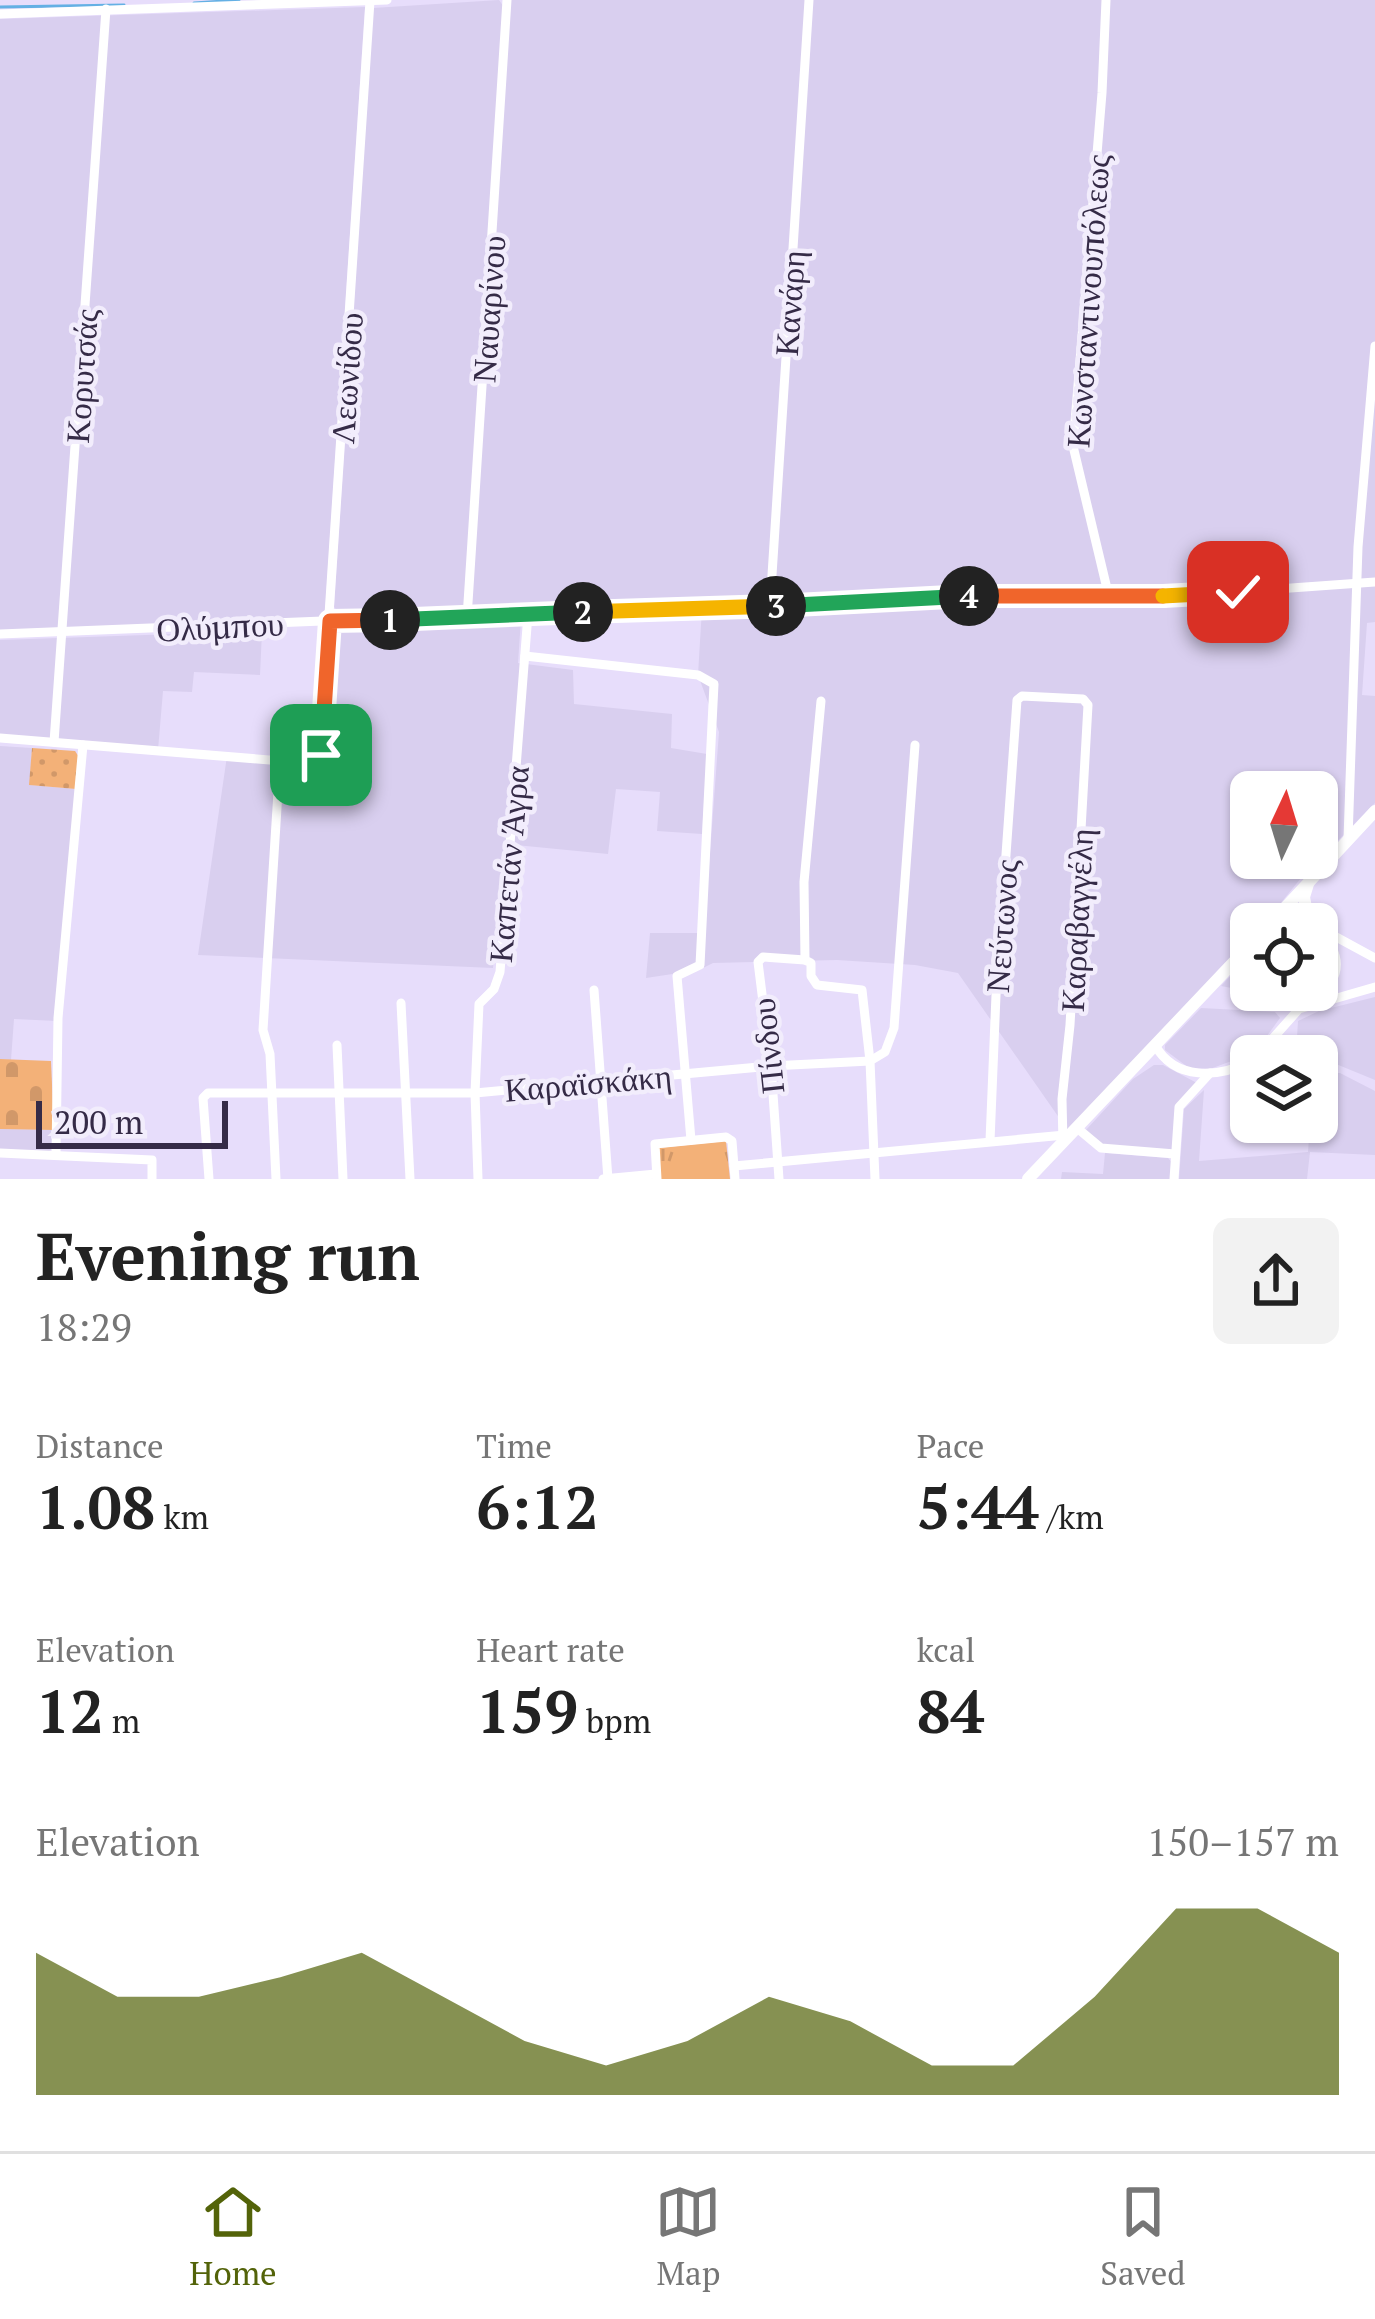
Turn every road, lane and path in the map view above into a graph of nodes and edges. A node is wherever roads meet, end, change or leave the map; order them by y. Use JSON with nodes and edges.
{"nodes":[{"id":1,"x":387,"y":0,"type":"edge"},
{"id":2,"x":507,"y":0,"type":"edge"},
{"id":3,"x":808,"y":0,"type":"edge"},
{"id":4,"x":1106,"y":0,"type":"edge"},
{"id":5,"x":370,"y":1,"type":"edge"},
{"id":6,"x":106,"y":9,"type":"junction"},
{"id":7,"x":0,"y":14,"type":"edge"},
{"id":8,"x":1375,"y":346,"type":"edge"},
{"id":9,"x":1375,"y":582,"type":"edge"},
{"id":10,"x":1357,"y":583,"type":"junction"},
{"id":11,"x":1109,"y":598,"type":"junction"},
{"id":12,"x":770,"y":606,"type":"junction"},
{"id":13,"x":528,"y":614,"type":"junction"},
{"id":14,"x":467,"y":618,"type":"junction"},
{"id":15,"x":330,"y":621,"type":"junction"},
{"id":16,"x":63,"y":632,"type":"junction"},
{"id":17,"x":0,"y":634,"type":"edge"},
{"id":18,"x":525,"y":656,"type":"junction"},
{"id":19,"x":821,"y":701,"type":"dead end"},
{"id":20,"x":1016,"y":711,"type":"joint"},
{"id":21,"x":0,"y":738,"type":"edge"},
{"id":22,"x":54,"y":742,"type":"junction"},
{"id":23,"x":83,"y":745,"type":"junction"},
{"id":24,"x":915,"y":745,"type":"dead end"},
{"id":25,"x":280,"y":760,"type":"junction"},
{"id":26,"x":1375,"y":811,"type":"edge"},
{"id":27,"x":1348,"y":839,"type":"junction"},
{"id":28,"x":1308,"y":884,"type":"junction"},
{"id":29,"x":1290,"y":903,"type":"edge"},
{"id":30,"x":1305,"y":903,"type":"edge"},
{"id":31,"x":1338,"y":937,"type":"edge"},
{"id":32,"x":1375,"y":958,"type":"edge"},
{"id":33,"x":805,"y":960,"type":"junction"},
{"id":34,"x":1230,"y":966,"type":"edge"},
{"id":35,"x":1375,"y":987,"type":"edge"},
{"id":36,"x":594,"y":990,"type":"dead end"},
{"id":37,"x":1338,"y":998,"type":"edge"},
{"id":38,"x":400,"y":1003,"type":"dead end"},
{"id":39,"x":1297,"y":1011,"type":"edge"},
{"id":40,"x":1276,"y":1035,"type":"edge"},
{"id":41,"x":337,"y":1045,"type":"dead end"},
{"id":42,"x":1155,"y":1045,"type":"junction"},
{"id":43,"x":1166,"y":1060,"type":"junction"},
{"id":44,"x":870,"y":1061,"type":"junction"},
{"id":45,"x":771,"y":1066,"type":"junction"},
{"id":46,"x":1230,"y":1067,"type":"edge"},
{"id":47,"x":1131,"y":1071,"type":"junction"},
{"id":48,"x":683,"y":1073,"type":"junction"},
{"id":49,"x":1210,"y":1073,"type":"junction"},
{"id":50,"x":601,"y":1081,"type":"junction"},
{"id":51,"x":337,"y":1091,"type":"junction"},
{"id":52,"x":271,"y":1092,"type":"junction"},
{"id":53,"x":406,"y":1093,"type":"junction"},
{"id":54,"x":475,"y":1093,"type":"junction"},
{"id":55,"x":1068,"y":1136,"type":"junction"},
{"id":56,"x":691,"y":1140,"type":"junction"},
{"id":57,"x":990,"y":1141,"type":"junction"},
{"id":58,"x":873,"y":1152,"type":"junction"},
{"id":59,"x":0,"y":1153,"type":"edge"},
{"id":60,"x":56,"y":1154,"type":"junction"},
{"id":61,"x":1175,"y":1154,"type":"junction"},
{"id":62,"x":778,"y":1162,"type":"junction"},
{"id":63,"x":734,"y":1166,"type":"junction"},
{"id":64,"x":657,"y":1176,"type":"edge"},
{"id":65,"x":152,"y":1179,"type":"edge"},
{"id":66,"x":209,"y":1179,"type":"edge"},
{"id":67,"x":276,"y":1179,"type":"edge"},
{"id":68,"x":343,"y":1179,"type":"edge"},
{"id":69,"x":410,"y":1179,"type":"edge"},
{"id":70,"x":478,"y":1179,"type":"edge"},
{"id":71,"x":606,"y":1179,"type":"edge"},
{"id":72,"x":735,"y":1179,"type":"edge"},
{"id":73,"x":779,"y":1179,"type":"edge"},
{"id":74,"x":875,"y":1179,"type":"edge"},
{"id":75,"x":1028,"y":1179,"type":"edge"},
{"id":76,"x":1174,"y":1179,"type":"edge"}],
"edges":[{"from":1,"to":5,"type":"street"},
{"from":2,"to":14,"type":"street","name":"Ναυαρίνου"},
{"from":3,"to":12,"type":"street","name":"Κανάρη"},
{"from":4,"to":11,"type":"street","name":"Κωνσταντινουπόλεως"},
{"from":5,"to":6,"type":"street"},
{"from":5,"to":15,"type":"street","name":"Λεωνίδου"},
{"from":6,"to":7,"type":"street"},
{"from":6,"to":16,"type":"street","name":"Κορυτσάς"},
{"from":8,"to":10,"type":"street"},
{"from":9,"to":10,"type":"street","name":"Ολύμπου"},
{"from":10,"to":11,"type":"street","name":"Ολύμπου"},
{"from":10,"to":27,"type":"street"},
{"from":11,"to":12,"type":"street","name":"Ολύμπου"},
{"from":12,"to":13,"type":"street","name":"Ολύμπου"},
{"from":13,"to":14,"type":"street","name":"Ολύμπου"},
{"from":13,"to":18,"type":"street","name":"Καπετάν Άγρα"},
{"from":14,"to":15,"type":"street","name":"Ολύμπου"},
{"from":15,"to":16,"type":"street","name":"Ολύμπου"},
{"from":15,"to":25,"type":"street","name":"Λεωνίδου"},
{"from":16,"to":17,"type":"street","name":"Ολύμπου"},
{"from":16,"to":22,"type":"street","name":"Κορυτσάς"},
{"from":18,"to":48,"type":"street"},
{"from":18,"to":54,"type":"street","name":"Καπετάν Άγρα"},
{"from":19,"to":33,"type":"street"},
{"from":20,"to":55,"type":"street","name":"Καραβαγγέλη"},
{"from":20,"to":57,"type":"street","name":"Νεύτωνος"},
{"from":21,"to":22,"type":"street"},
{"from":22,"to":23,"type":"street"},
{"from":23,"to":25,"type":"street"},
{"from":23,"to":60,"type":"street"},
{"from":24,"to":44,"type":"street"},
{"from":25,"to":52,"type":"street"},
{"from":26,"to":27,"type":"main road"},
{"from":27,"to":28,"type":"main road"},
{"from":28,"to":29,"type":"main road"},
{"from":28,"to":30,"type":"main road"},
{"from":31,"to":32,"type":"street"},
{"from":33,"to":44,"type":"street"},
{"from":33,"to":45,"type":"street","name":"Πίνδου"},
{"from":34,"to":42,"type":"main road"},
{"from":35,"to":37,"type":"street"},
{"from":36,"to":50,"type":"street"},
{"from":38,"to":53,"type":"street"},
{"from":39,"to":40,"type":"street"},
{"from":41,"to":51,"type":"street"},
{"from":42,"to":43,"type":"street"},
{"from":42,"to":47,"type":"main road"},
{"from":43,"to":47,"type":"street"},
{"from":43,"to":49,"type":"street"},
{"from":44,"to":45,"type":"street","name":"Καραϊσκάκη"},
{"from":44,"to":58,"type":"street"},
{"from":45,"to":48,"type":"street","name":"Καραϊσκάκη"},
{"from":45,"to":62,"type":"street","name":"Πίνδου"},
{"from":46,"to":49,"type":"street"},
{"from":47,"to":55,"type":"main road"},
{"from":48,"to":50,"type":"street","name":"Καραϊσκάκη"},
{"from":48,"to":56,"type":"street"},
{"from":49,"to":61,"type":"street"},
{"from":50,"to":54,"type":"street","name":"Καραϊσκάκη"},
{"from":50,"to":71,"type":"street"},
{"from":51,"to":52,"type":"street","name":"Καραϊσκάκη"},
{"from":51,"to":53,"type":"street","name":"Καραϊσκάκη"},
{"from":51,"to":68,"type":"street"},
{"from":52,"to":66,"type":"street","name":"Καραϊσκάκη"},
{"from":52,"to":67,"type":"street"},
{"from":53,"to":54,"type":"street","name":"Καραϊσκάκη"},
{"from":53,"to":69,"type":"street"},
{"from":54,"to":70,"type":"street","name":"Καπετάν Άγρα"},
{"from":55,"to":57,"type":"street"},
{"from":55,"to":61,"type":"street"},
{"from":55,"to":75,"type":"main road"},
{"from":56,"to":63,"type":"street"},
{"from":56,"to":64,"type":"street"},
{"from":57,"to":58,"type":"street"},
{"from":58,"to":62,"type":"street"},
{"from":58,"to":74,"type":"street"},
{"from":59,"to":60,"type":"street"},
{"from":60,"to":65,"type":"street"},
{"from":61,"to":76,"type":"street"},
{"from":62,"to":63,"type":"street"},
{"from":62,"to":73,"type":"street","name":"Πίνδου"},
{"from":63,"to":72,"type":"street"},
{"from":64,"to":71,"type":"street"}]}
